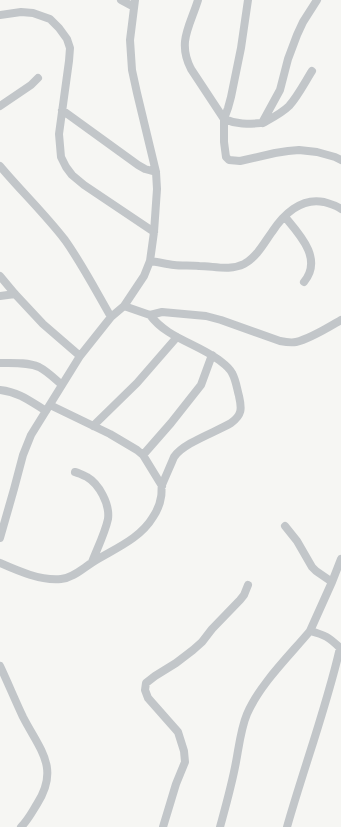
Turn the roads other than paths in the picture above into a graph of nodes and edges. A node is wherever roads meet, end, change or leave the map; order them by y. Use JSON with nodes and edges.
{"nodes":[{"id":1,"x":121,"y":0,"type":"edge"},
{"id":2,"x":198,"y":0,"type":"edge"},
{"id":3,"x":248,"y":0,"type":"edge"},
{"id":4,"x":317,"y":0,"type":"edge"},
{"id":5,"x":134,"y":4,"type":"edge"},
{"id":6,"x":0,"y":15,"type":"edge"},
{"id":7,"x":312,"y":71,"type":"dead end"},
{"id":8,"x":38,"y":78,"type":"dead end"},
{"id":9,"x":0,"y":106,"type":"edge"},
{"id":10,"x":62,"y":110,"type":"junction"},
{"id":11,"x":224,"y":119,"type":"junction"},
{"id":12,"x":262,"y":123,"type":"junction"},
{"id":13,"x":341,"y":160,"type":"edge"},
{"id":14,"x":0,"y":166,"type":"edge"},
{"id":15,"x":156,"y":172,"type":"junction"},
{"id":16,"x":341,"y":209,"type":"edge"},
{"id":17,"x":285,"y":217,"type":"junction"},
{"id":18,"x":154,"y":232,"type":"junction"},
{"id":19,"x":150,"y":261,"type":"junction"},
{"id":20,"x":0,"y":276,"type":"edge"},
{"id":21,"x":304,"y":282,"type":"dead end"},
{"id":22,"x":15,"y":294,"type":"junction"},
{"id":23,"x":0,"y":296,"type":"edge"},
{"id":24,"x":124,"y":306,"type":"junction"},
{"id":25,"x":150,"y":315,"type":"junction"},
{"id":26,"x":111,"y":317,"type":"junction"},
{"id":27,"x":341,"y":320,"type":"edge"},
{"id":28,"x":177,"y":337,"type":"junction"},
{"id":29,"x":212,"y":354,"type":"junction"},
{"id":30,"x":80,"y":356,"type":"junction"},
{"id":31,"x":0,"y":363,"type":"edge"},
{"id":32,"x":62,"y":385,"type":"junction"},
{"id":33,"x":0,"y":390,"type":"edge"},
{"id":34,"x":48,"y":408,"type":"junction"},
{"id":35,"x":94,"y":426,"type":"junction"},
{"id":36,"x":143,"y":455,"type":"junction"},
{"id":37,"x":75,"y":472,"type":"dead end"},
{"id":38,"x":162,"y":486,"type":"junction"},
{"id":39,"x":285,"y":526,"type":"dead end"},
{"id":40,"x":0,"y":538,"type":"edge"},
{"id":41,"x":341,"y":558,"type":"edge"},
{"id":42,"x":92,"y":562,"type":"junction"},
{"id":43,"x":0,"y":563,"type":"edge"},
{"id":44,"x":332,"y":582,"type":"junction"},
{"id":45,"x":248,"y":585,"type":"dead end"},
{"id":46,"x":310,"y":631,"type":"junction"},
{"id":47,"x":340,"y":648,"type":"edge"},
{"id":48,"x":0,"y":666,"type":"edge"},
{"id":49,"x":21,"y":827,"type":"edge"},
{"id":50,"x":163,"y":827,"type":"edge"},
{"id":51,"x":220,"y":827,"type":"edge"},
{"id":52,"x":286,"y":827,"type":"edge"}],
"edges":[{"from":1,"to":5,"type":"street"},
{"from":2,"to":11,"type":"street"},
{"from":3,"to":11,"type":"street"},
{"from":4,"to":12,"type":"street"},
{"from":5,"to":15,"type":"street"},
{"from":6,"to":10,"type":"street"},
{"from":7,"to":12,"type":"street"},
{"from":8,"to":9,"type":"street"},
{"from":10,"to":15,"type":"street"},
{"from":10,"to":18,"type":"street"},
{"from":11,"to":12,"type":"street"},
{"from":11,"to":13,"type":"street"},
{"from":14,"to":26,"type":"street"},
{"from":15,"to":18,"type":"street"},
{"from":16,"to":17,"type":"street"},
{"from":17,"to":19,"type":"street"},
{"from":17,"to":21,"type":"street"},
{"from":18,"to":19,"type":"street"},
{"from":19,"to":24,"type":"street"},
{"from":20,"to":22,"type":"street"},
{"from":22,"to":23,"type":"street"},
{"from":22,"to":30,"type":"street"},
{"from":24,"to":25,"type":"street"},
{"from":24,"to":26,"type":"street"},
{"from":25,"to":27,"type":"street"},
{"from":25,"to":28,"type":"street"},
{"from":26,"to":30,"type":"street"},
{"from":28,"to":29,"type":"street"},
{"from":28,"to":35,"type":"street"},
{"from":29,"to":36,"type":"street"},
{"from":29,"to":38,"type":"street"},
{"from":30,"to":32,"type":"street"},
{"from":31,"to":32,"type":"street"},
{"from":32,"to":34,"type":"street"},
{"from":33,"to":34,"type":"street"},
{"from":34,"to":35,"type":"street"},
{"from":34,"to":40,"type":"street"},
{"from":35,"to":36,"type":"street"},
{"from":36,"to":38,"type":"street"},
{"from":37,"to":42,"type":"street"},
{"from":38,"to":42,"type":"street"},
{"from":39,"to":44,"type":"street"},
{"from":41,"to":44,"type":"street"},
{"from":42,"to":43,"type":"street"},
{"from":44,"to":46,"type":"street"},
{"from":45,"to":50,"type":"street"},
{"from":46,"to":47,"type":"street"},
{"from":46,"to":51,"type":"street"},
{"from":47,"to":52,"type":"street"},
{"from":48,"to":49,"type":"street"}]}
